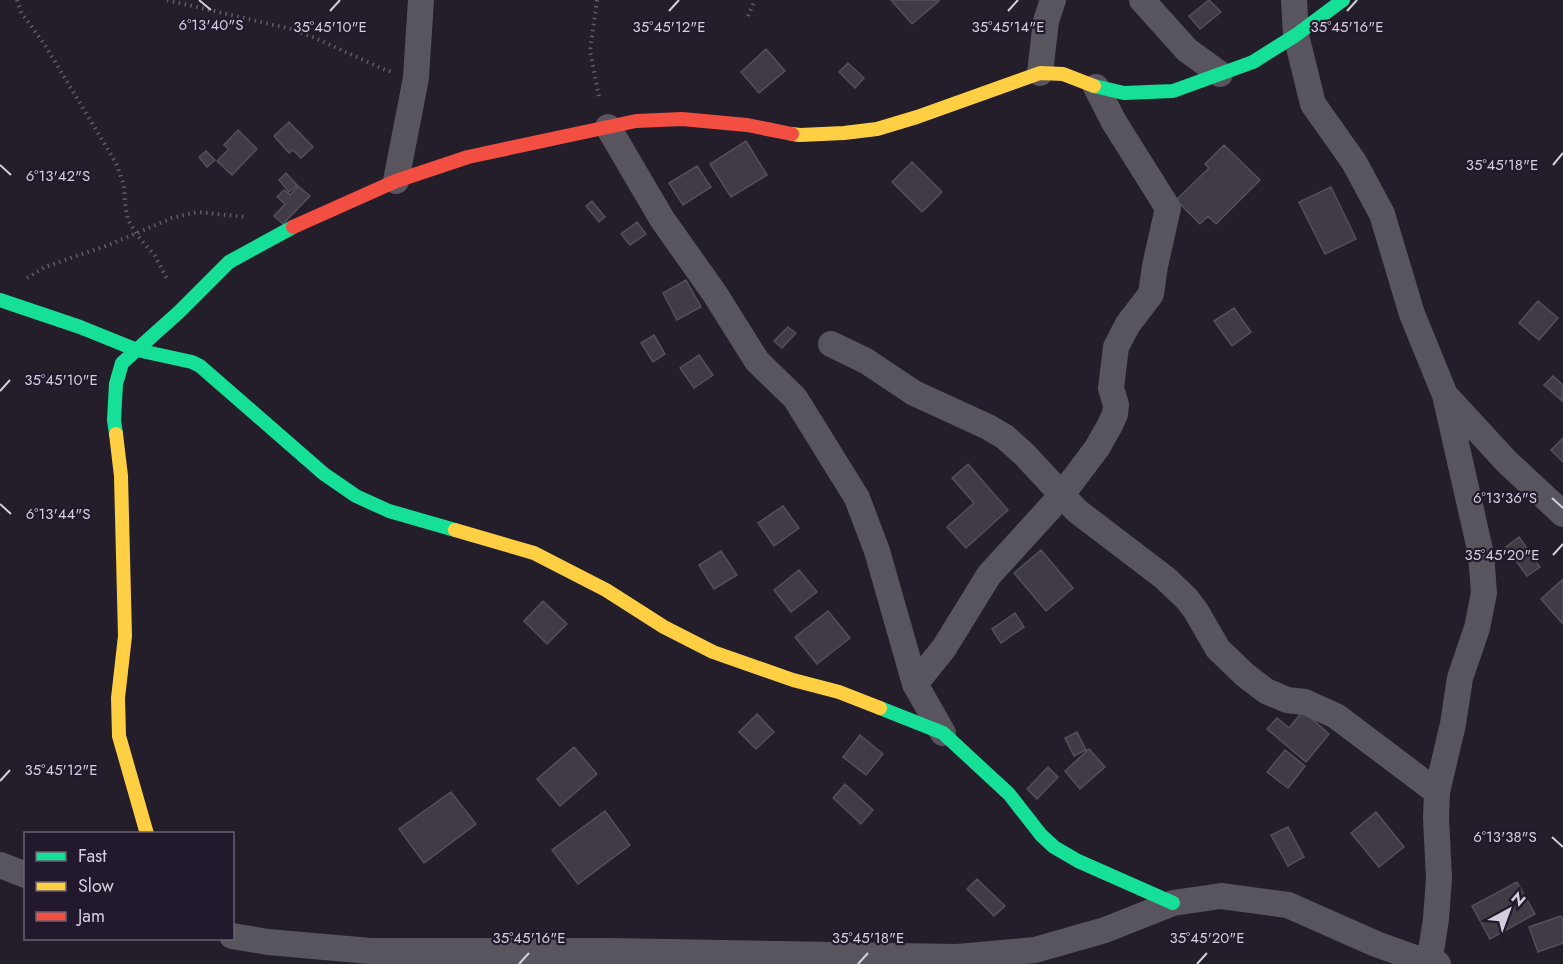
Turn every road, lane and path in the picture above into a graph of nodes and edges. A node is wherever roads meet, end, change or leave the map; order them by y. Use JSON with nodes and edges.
{"nodes":[{"id":1,"x":17,"y":0,"type":"edge"},
{"id":2,"x":167,"y":0,"type":"edge"},
{"id":3,"x":421,"y":0,"type":"edge"},
{"id":4,"x":597,"y":0,"type":"edge"},
{"id":5,"x":755,"y":0,"type":"edge"},
{"id":6,"x":1053,"y":0,"type":"edge"},
{"id":7,"x":1142,"y":0,"type":"edge"},
{"id":8,"x":1294,"y":0,"type":"edge"},
{"id":9,"x":1343,"y":0,"type":"edge"},
{"id":10,"x":748,"y":16,"type":"dead end"},
{"id":11,"x":1296,"y":35,"type":"junction"},
{"id":12,"x":1040,"y":73,"type":"junction"},
{"id":13,"x":1220,"y":74,"type":"junction"},
{"id":14,"x":416,"y":78,"type":"junction"},
{"id":15,"x":1096,"y":87,"type":"junction"},
{"id":16,"x":608,"y":127,"type":"junction"},
{"id":17,"x":396,"y":182,"type":"junction"},
{"id":18,"x":136,"y":233,"type":"junction"},
{"id":19,"x":276,"y":235,"type":"junction"},
{"id":20,"x":24,"y":279,"type":"dead end"},
{"id":21,"x":0,"y":300,"type":"edge"},
{"id":22,"x":179,"y":312,"type":"junction"},
{"id":23,"x":831,"y":344,"type":"dead end"},
{"id":24,"x":137,"y":350,"type":"junction"},
{"id":25,"x":1446,"y":395,"type":"junction"},
{"id":26,"x":1061,"y":496,"type":"junction"},
{"id":27,"x":1563,"y":514,"type":"edge"},
{"id":28,"x":915,"y":684,"type":"junction"},
{"id":29,"x":943,"y":733,"type":"junction"},
{"id":30,"x":1437,"y":792,"type":"junction"},
{"id":31,"x":146,"y":832,"type":"edge"},
{"id":32,"x":0,"y":865,"type":"edge"},
{"id":33,"x":24,"y":874,"type":"edge"},
{"id":34,"x":1173,"y":903,"type":"junction"},
{"id":35,"x":234,"y":936,"type":"edge"},
{"id":36,"x":1432,"y":964,"type":"edge"}],
"edges":[{"from":1,"to":18,"type":"path"},
{"from":2,"to":14,"type":"path"},
{"from":3,"to":14,"type":"street"},
{"from":4,"to":16,"type":"path"},
{"from":5,"to":10,"type":"path"},
{"from":6,"to":12,"type":"street"},
{"from":7,"to":13,"type":"street"},
{"from":8,"to":11,"type":"street"},
{"from":9,"to":11,"type":"street"},
{"from":11,"to":13,"type":"street"},
{"from":11,"to":25,"type":"street"},
{"from":12,"to":15,"type":"street"},
{"from":12,"to":16,"type":"street"},
{"from":13,"to":15,"type":"street"},
{"from":14,"to":17,"type":"street"},
{"from":15,"to":26,"type":"street"},
{"from":16,"to":17,"type":"street"},
{"from":16,"to":28,"type":"street"},
{"from":17,"to":19,"type":"street"},
{"from":18,"to":19,"type":"path"},
{"from":18,"to":20,"type":"path"},
{"from":18,"to":22,"type":"path"},
{"from":19,"to":22,"type":"street"},
{"from":21,"to":24,"type":"street"},
{"from":22,"to":24,"type":"street"},
{"from":23,"to":26,"type":"street"},
{"from":24,"to":29,"type":"street"},
{"from":24,"to":31,"type":"street"},
{"from":25,"to":27,"type":"street"},
{"from":25,"to":30,"type":"street"},
{"from":26,"to":28,"type":"street"},
{"from":26,"to":30,"type":"street"},
{"from":28,"to":29,"type":"street"},
{"from":29,"to":34,"type":"street"},
{"from":30,"to":36,"type":"street"},
{"from":32,"to":33,"type":"street"},
{"from":34,"to":35,"type":"street"},
{"from":34,"to":36,"type":"street"}]}
